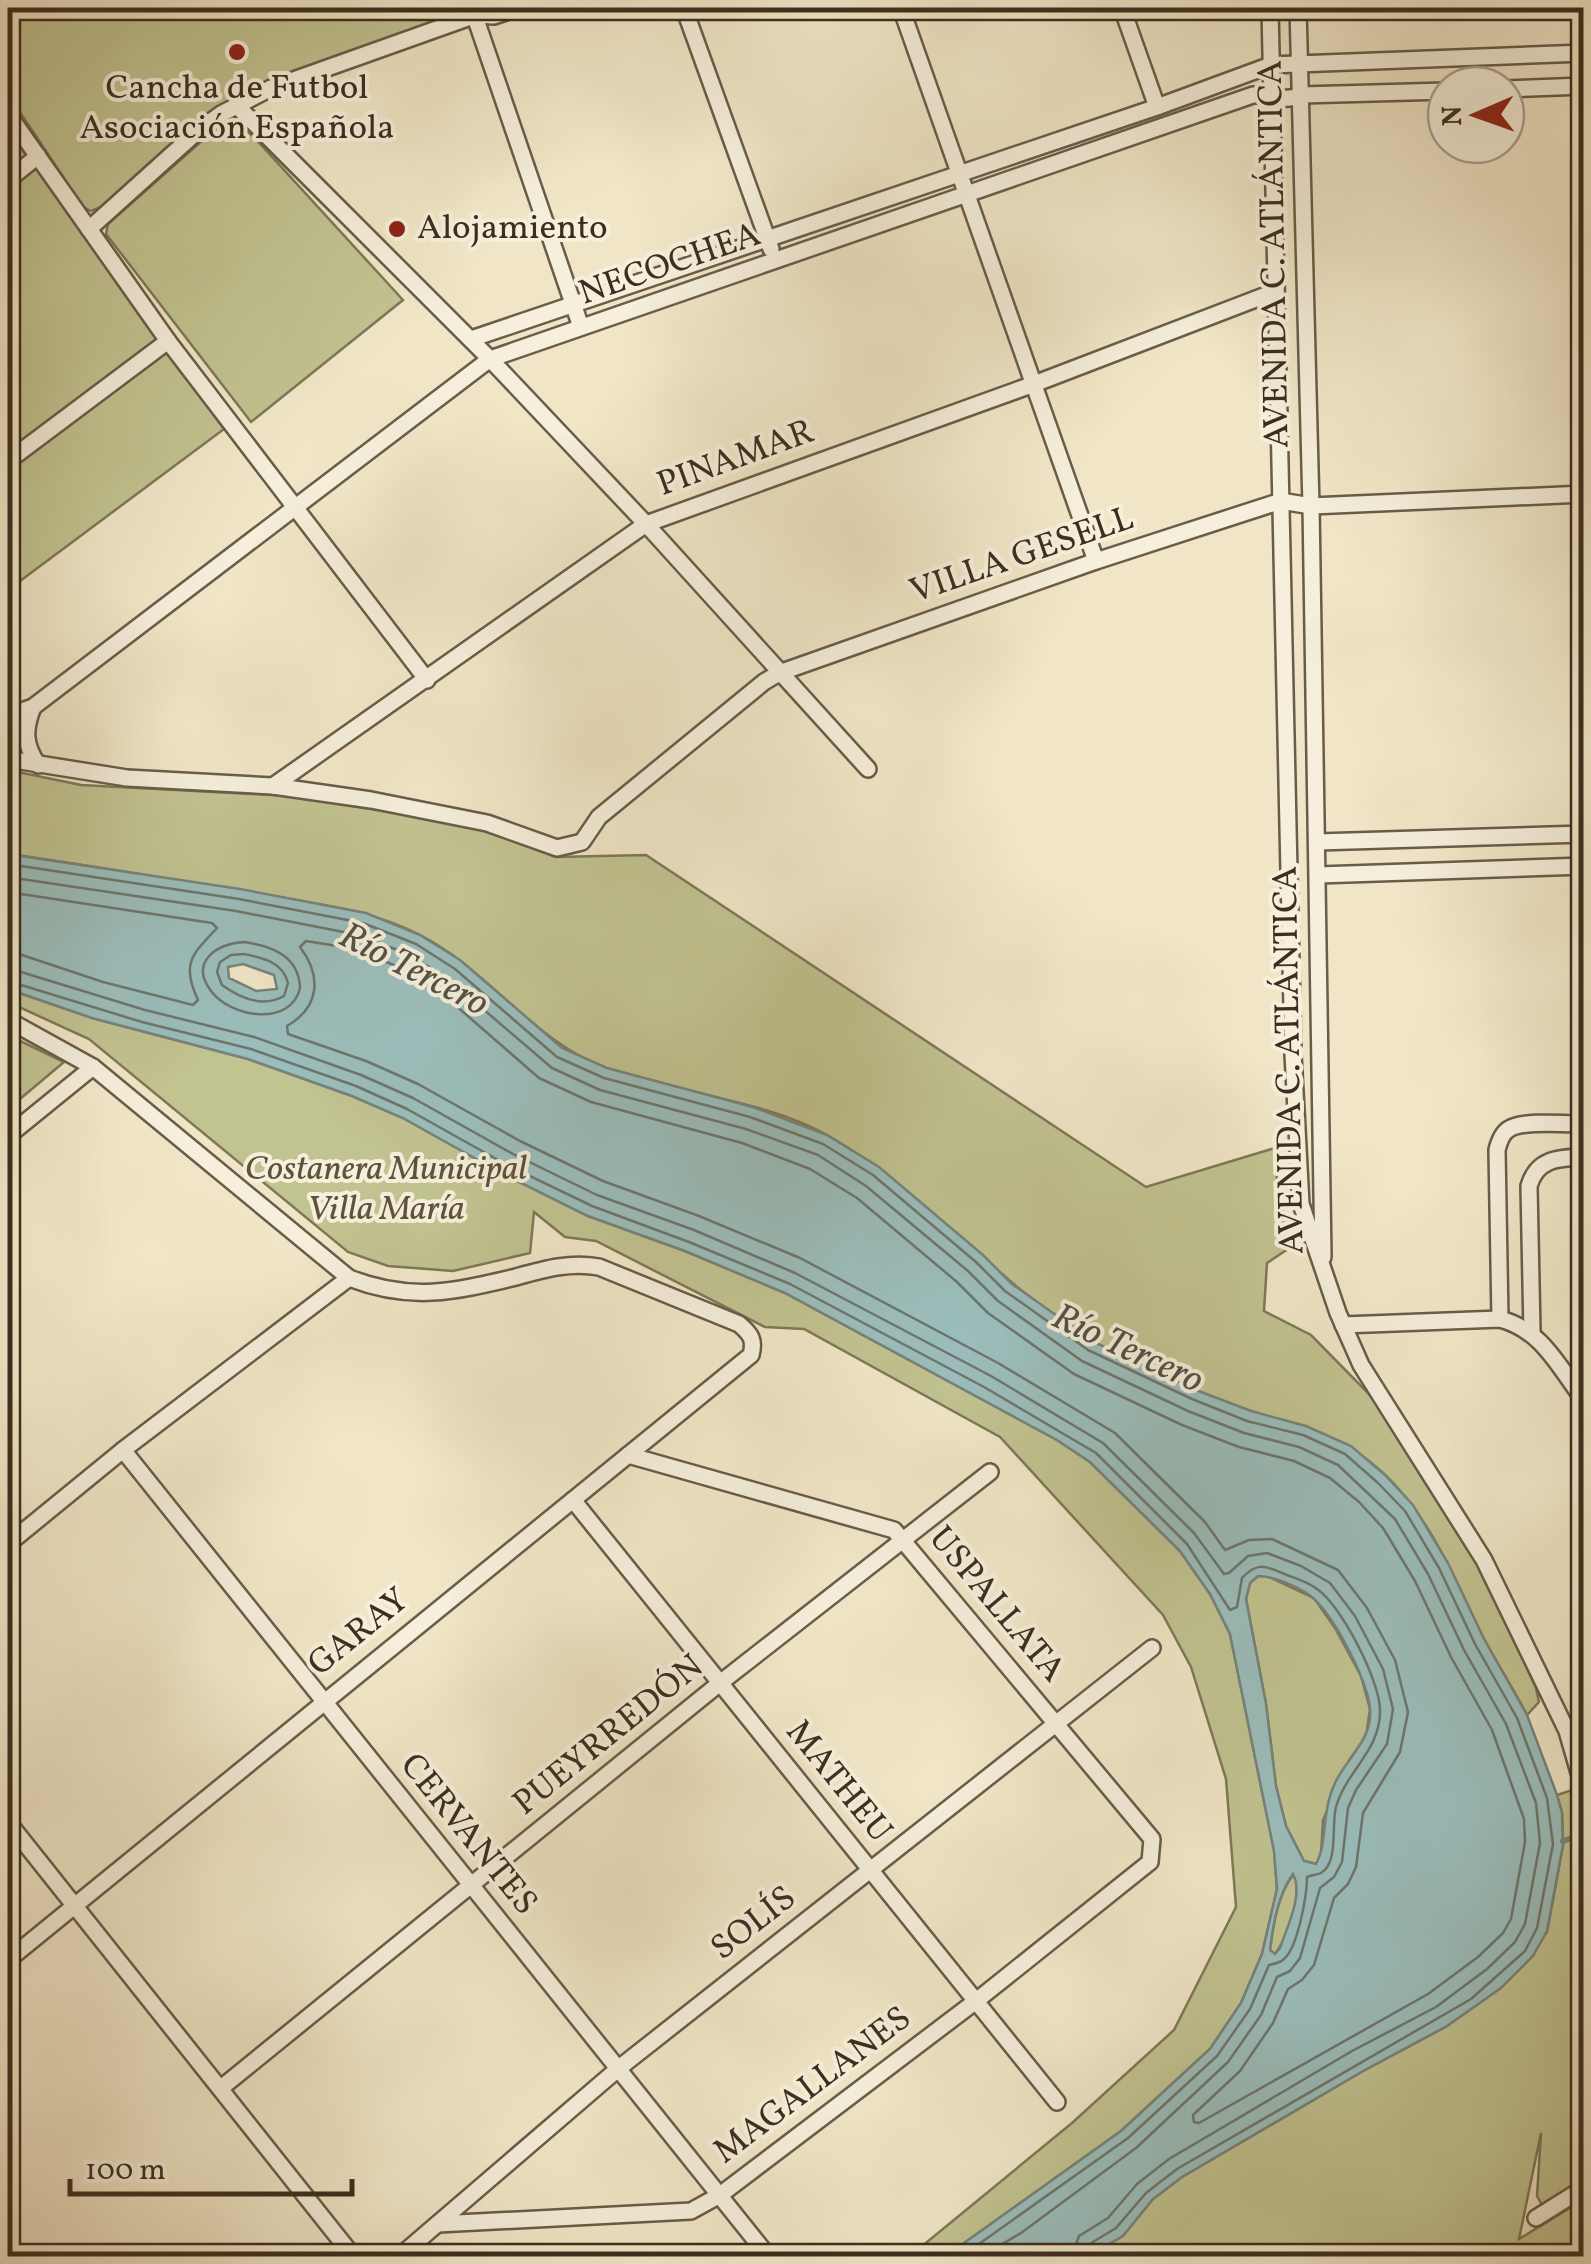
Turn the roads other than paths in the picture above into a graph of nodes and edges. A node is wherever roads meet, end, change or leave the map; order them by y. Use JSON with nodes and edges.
{"nodes":[{"id":1,"x":518,"y":8,"type":"edge"},
{"id":2,"x":684,"y":8,"type":"edge"},
{"id":3,"x":902,"y":8,"type":"edge"},
{"id":4,"x":1122,"y":8,"type":"edge"},
{"id":5,"x":1270,"y":8,"type":"edge"},
{"id":6,"x":1298,"y":8,"type":"edge"},
{"id":7,"x":476,"y":10,"type":"edge"},
{"id":8,"x":1584,"y":54,"type":"edge"},
{"id":9,"x":1300,"y":62,"type":"junction"},
{"id":10,"x":1271,"y":65,"type":"junction"},
{"id":11,"x":1584,"y":86,"type":"edge"},
{"id":12,"x":1526,"y":88,"type":"edge"},
{"id":13,"x":1426,"y":91,"type":"edge"},
{"id":14,"x":1271,"y":94,"type":"junction"},
{"id":15,"x":1301,"y":95,"type":"junction"},
{"id":16,"x":238,"y":106,"type":"junction"},
{"id":17,"x":1158,"y":107,"type":"junction"},
{"id":18,"x":8,"y":114,"type":"edge"},
{"id":19,"x":38,"y":156,"type":"junction"},
{"id":20,"x":960,"y":173,"type":"junction"},
{"id":21,"x":8,"y":180,"type":"edge"},
{"id":22,"x":968,"y":195,"type":"junction"},
{"id":23,"x":89,"y":230,"type":"junction"},
{"id":24,"x":767,"y":239,"type":"junction"},
{"id":25,"x":775,"y":261,"type":"junction"},
{"id":26,"x":1274,"y":292,"type":"junction"},
{"id":27,"x":573,"y":304,"type":"junction"},
{"id":28,"x":581,"y":327,"type":"junction"},
{"id":29,"x":471,"y":339,"type":"junction"},
{"id":30,"x":168,"y":341,"type":"junction"},
{"id":31,"x":490,"y":358,"type":"junction"},
{"id":32,"x":1034,"y":384,"type":"junction"},
{"id":33,"x":8,"y":462,"type":"edge"},
{"id":34,"x":1584,"y":494,"type":"edge"},
{"id":35,"x":1281,"y":501,"type":"junction"},
{"id":36,"x":1311,"y":506,"type":"junction"},
{"id":37,"x":296,"y":509,"type":"junction"},
{"id":38,"x":646,"y":524,"type":"junction"},
{"id":39,"x":1096,"y":561,"type":"junction"},
{"id":40,"x":779,"y":673,"type":"junction"},
{"id":41,"x":427,"y":680,"type":"junction"},
{"id":42,"x":33,"y":708,"type":"junction"},
{"id":43,"x":8,"y":716,"type":"edge"},
{"id":44,"x":8,"y":760,"type":"edge"},
{"id":45,"x":38,"y":765,"type":"junction"},
{"id":46,"x":868,"y":768,"type":"dead end"},
{"id":47,"x":272,"y":786,"type":"junction"},
{"id":48,"x":1584,"y":834,"type":"edge"},
{"id":49,"x":1318,"y":842,"type":"junction"},
{"id":50,"x":1584,"y":866,"type":"edge"},
{"id":51,"x":1318,"y":875,"type":"junction"},
{"id":52,"x":8,"y":1020,"type":"edge"},
{"id":53,"x":93,"y":1067,"type":"junction"},
{"id":54,"x":1584,"y":1124,"type":"edge"},
{"id":55,"x":8,"y":1136,"type":"edge"},
{"id":56,"x":1584,"y":1157,"type":"edge"},
{"id":57,"x":1324,"y":1271,"type":"junction"},
{"id":58,"x":349,"y":1278,"type":"junction"},
{"id":59,"x":1500,"y":1319,"type":"junction"},
{"id":60,"x":1343,"y":1325,"type":"junction"},
{"id":61,"x":1532,"y":1332,"type":"junction"},
{"id":62,"x":1584,"y":1400,"type":"edge"},
{"id":63,"x":123,"y":1450,"type":"junction"},
{"id":64,"x":628,"y":1455,"type":"junction"},
{"id":65,"x":990,"y":1472,"type":"dead end"},
{"id":66,"x":572,"y":1500,"type":"junction"},
{"id":67,"x":903,"y":1540,"type":"junction"},
{"id":68,"x":8,"y":1544,"type":"edge"},
{"id":69,"x":1152,"y":1648,"type":"dead end"},
{"id":70,"x":720,"y":1684,"type":"junction"},
{"id":71,"x":321,"y":1702,"type":"junction"},
{"id":72,"x":1056,"y":1724,"type":"junction"},
{"id":73,"x":1584,"y":1790,"type":"edge"},
{"id":74,"x":8,"y":1822,"type":"edge"},
{"id":75,"x":1152,"y":1839,"type":"joint"},
{"id":76,"x":871,"y":1870,"type":"junction"},
{"id":77,"x":470,"y":1886,"type":"junction"},
{"id":78,"x":74,"y":1905,"type":"junction"},
{"id":79,"x":8,"y":1960,"type":"edge"},
{"id":80,"x":976,"y":2001,"type":"junction"},
{"id":81,"x":619,"y":2068,"type":"junction"},
{"id":82,"x":221,"y":2088,"type":"junction"},
{"id":83,"x":1057,"y":2102,"type":"dead end"},
{"id":84,"x":1584,"y":2188,"type":"edge"},
{"id":85,"x":720,"y":2195,"type":"junction"},
{"id":86,"x":1536,"y":2218,"type":"dead end"},
{"id":87,"x":438,"y":2224,"type":"junction"},
{"id":88,"x":353,"y":2256,"type":"edge"},
{"id":89,"x":400,"y":2256,"type":"edge"},
{"id":90,"x":768,"y":2256,"type":"edge"}],
"edges":[{"from":1,"to":7,"type":"street"},
{"from":2,"to":24,"type":"street"},
{"from":3,"to":20,"type":"street"},
{"from":4,"to":17,"type":"street"},
{"from":5,"to":10,"type":"street","name":"AVENIDA C. ATLÁNTICA"},
{"from":6,"to":9,"type":"street","name":"AVENIDA C. ATLÁNTICA"},
{"from":7,"to":16,"type":"street"},
{"from":7,"to":27,"type":"street"},
{"from":8,"to":9,"type":"street","name":"NECOCHEA"},
{"from":9,"to":10,"type":"street","name":"NECOCHEA"},
{"from":9,"to":15,"type":"street","name":"AVENIDA C. ATLÁNTICA"},
{"from":10,"to":14,"type":"street","name":"AVENIDA C. ATLÁNTICA"},
{"from":10,"to":17,"type":"street","name":"NECOCHEA"},
{"from":11,"to":12,"type":"street"},
{"from":13,"to":15,"type":"street","name":"NECOCHEA"},
{"from":14,"to":15,"type":"street","name":"NECOCHEA"},
{"from":14,"to":22,"type":"street","name":"NECOCHEA"},
{"from":14,"to":26,"type":"street","name":"AVENIDA C. ATLÁNTICA"},
{"from":15,"to":36,"type":"street","name":"AVENIDA C. ATLÁNTICA"},
{"from":16,"to":23,"type":"street"},
{"from":16,"to":29,"type":"street"},
{"from":17,"to":20,"type":"street","name":"NECOCHEA"},
{"from":18,"to":19,"type":"street"},
{"from":19,"to":21,"type":"street"},
{"from":19,"to":23,"type":"street"},
{"from":20,"to":22,"type":"street"},
{"from":20,"to":24,"type":"street","name":"NECOCHEA"},
{"from":22,"to":25,"type":"street","name":"NECOCHEA"},
{"from":22,"to":32,"type":"street"},
{"from":23,"to":30,"type":"street"},
{"from":24,"to":25,"type":"street"},
{"from":24,"to":27,"type":"street","name":"NECOCHEA"},
{"from":25,"to":28,"type":"street","name":"NECOCHEA"},
{"from":26,"to":32,"type":"street","name":"PINAMAR"},
{"from":26,"to":35,"type":"street","name":"AVENIDA C. ATLÁNTICA"},
{"from":27,"to":28,"type":"street"},
{"from":27,"to":29,"type":"street","name":"NECOCHEA"},
{"from":28,"to":31,"type":"street","name":"NECOCHEA"},
{"from":29,"to":31,"type":"street"},
{"from":30,"to":33,"type":"street"},
{"from":30,"to":37,"type":"street"},
{"from":31,"to":37,"type":"street","name":"NECOCHEA"},
{"from":31,"to":38,"type":"street"},
{"from":32,"to":38,"type":"street","name":"PINAMAR"},
{"from":32,"to":39,"type":"street"},
{"from":34,"to":36,"type":"street","name":"VILLA GESELL"},
{"from":35,"to":36,"type":"street","name":"VILLA GESELL"},
{"from":35,"to":39,"type":"street","name":"VILLA GESELL"},
{"from":35,"to":57,"type":"street","name":"AVENIDA C. ATLÁNTICA"},
{"from":36,"to":49,"type":"street","name":"AVENIDA C. ATLÁNTICA"},
{"from":37,"to":41,"type":"street"},
{"from":37,"to":42,"type":"street","name":"NECOCHEA"},
{"from":38,"to":40,"type":"street"},
{"from":38,"to":41,"type":"street","name":"PINAMAR"},
{"from":39,"to":40,"type":"street","name":"VILLA GESELL"},
{"from":40,"to":46,"type":"street"},
{"from":40,"to":47,"type":"street","name":"VILLA GESELL"},
{"from":41,"to":47,"type":"street","name":"PINAMAR"},
{"from":42,"to":43,"type":"street","name":"NECOCHEA"},
{"from":42,"to":45,"type":"street"},
{"from":44,"to":45,"type":"street"},
{"from":45,"to":47,"type":"street"},
{"from":48,"to":49,"type":"street"},
{"from":49,"to":51,"type":"street","name":"AVENIDA C. ATLÁNTICA"},
{"from":50,"to":51,"type":"street"},
{"from":51,"to":57,"type":"street","name":"AVENIDA C. ATLÁNTICA"},
{"from":52,"to":53,"type":"street"},
{"from":53,"to":55,"type":"street"},
{"from":53,"to":58,"type":"street"},
{"from":54,"to":59,"type":"street"},
{"from":56,"to":61,"type":"street"},
{"from":57,"to":60,"type":"street"},
{"from":58,"to":63,"type":"street"},
{"from":58,"to":64,"type":"street","name":"GARAY"},
{"from":59,"to":60,"type":"street"},
{"from":59,"to":61,"type":"street"},
{"from":60,"to":73,"type":"street"},
{"from":61,"to":62,"type":"street"},
{"from":63,"to":68,"type":"street"},
{"from":63,"to":71,"type":"street","name":"CERVANTES"},
{"from":64,"to":66,"type":"street","name":"GARAY"},
{"from":64,"to":67,"type":"street","name":"USPALLATA"},
{"from":65,"to":67,"type":"street","name":"PUEYRREDÓN"},
{"from":66,"to":70,"type":"street","name":"MATHEU"},
{"from":66,"to":71,"type":"street","name":"GARAY"},
{"from":67,"to":70,"type":"street","name":"PUEYRREDÓN"},
{"from":67,"to":72,"type":"street","name":"USPALLATA"},
{"from":69,"to":72,"type":"street","name":"SOLÍS"},
{"from":70,"to":76,"type":"street","name":"MATHEU"},
{"from":70,"to":77,"type":"street","name":"PUEYRREDÓN"},
{"from":71,"to":77,"type":"street","name":"CERVANTES"},
{"from":71,"to":78,"type":"street","name":"GARAY"},
{"from":72,"to":75,"type":"street","name":"USPALLATA"},
{"from":72,"to":76,"type":"street","name":"SOLÍS"},
{"from":74,"to":78,"type":"street"},
{"from":75,"to":80,"type":"street","name":"MAGALLANES"},
{"from":76,"to":80,"type":"street","name":"MATHEU"},
{"from":76,"to":81,"type":"street","name":"SOLÍS"},
{"from":77,"to":81,"type":"street","name":"CERVANTES"},
{"from":77,"to":82,"type":"street","name":"PUEYRREDÓN"},
{"from":78,"to":79,"type":"street","name":"GARAY"},
{"from":78,"to":82,"type":"street"},
{"from":80,"to":83,"type":"street","name":"MATHEU"},
{"from":80,"to":85,"type":"street","name":"MAGALLANES"},
{"from":81,"to":85,"type":"street","name":"CERVANTES"},
{"from":81,"to":87,"type":"street","name":"SOLÍS"},
{"from":82,"to":88,"type":"street"},
{"from":84,"to":86,"type":"street"},
{"from":85,"to":87,"type":"street","name":"MAGALLANES"},
{"from":85,"to":90,"type":"street","name":"CERVANTES"},
{"from":87,"to":89,"type":"street","name":"SOLÍS"}]}
